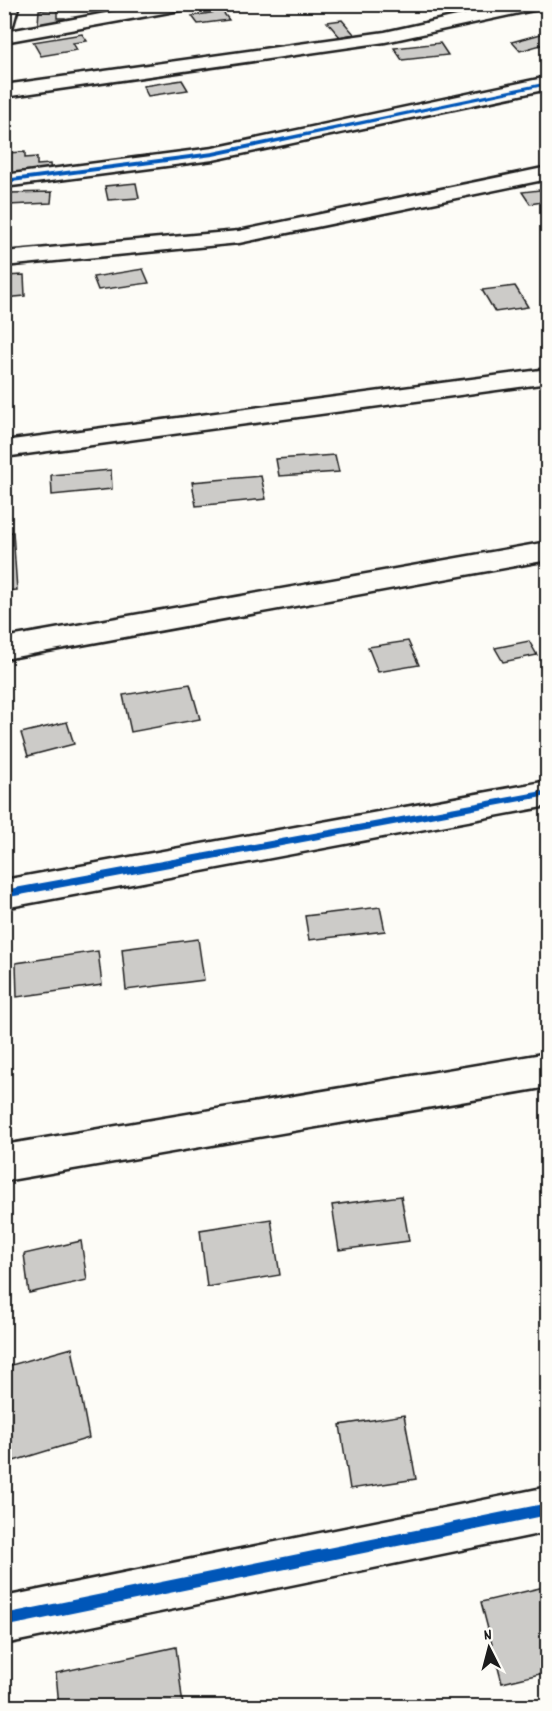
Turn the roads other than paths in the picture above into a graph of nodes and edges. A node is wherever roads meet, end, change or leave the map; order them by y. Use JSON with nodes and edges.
{"nodes":[{"id":1,"x":186,"y":4,"type":"edge"},
{"id":2,"x":538,"y":4,"type":"edge"},
{"id":3,"x":4,"y":37,"type":"edge"},
{"id":4,"x":548,"y":83,"type":"edge"},
{"id":5,"x":4,"y":92,"type":"edge"},
{"id":6,"x":548,"y":173,"type":"edge"},
{"id":7,"x":4,"y":181,"type":"edge"},
{"id":8,"x":4,"y":259,"type":"edge"},
{"id":9,"x":548,"y":376,"type":"edge"},
{"id":10,"x":4,"y":449,"type":"edge"},
{"id":11,"x":548,"y":551,"type":"edge"},
{"id":12,"x":4,"y":649,"type":"edge"},
{"id":13,"x":548,"y":793,"type":"edge"},
{"id":14,"x":4,"y":894,"type":"edge"},
{"id":15,"x":548,"y":1070,"type":"edge"},
{"id":16,"x":4,"y":1163,"type":"edge"},
{"id":17,"x":548,"y":1509,"type":"edge"},
{"id":18,"x":4,"y":1621,"type":"edge"}],
"edges":[{"from":1,"to":3,"type":"street"},
{"from":2,"to":5,"type":"street"},
{"from":4,"to":7,"type":"street"},
{"from":6,"to":8,"type":"street"},
{"from":9,"to":10,"type":"street"},
{"from":11,"to":12,"type":"street"},
{"from":13,"to":14,"type":"street"},
{"from":15,"to":16,"type":"street"},
{"from":17,"to":18,"type":"street"}]}
